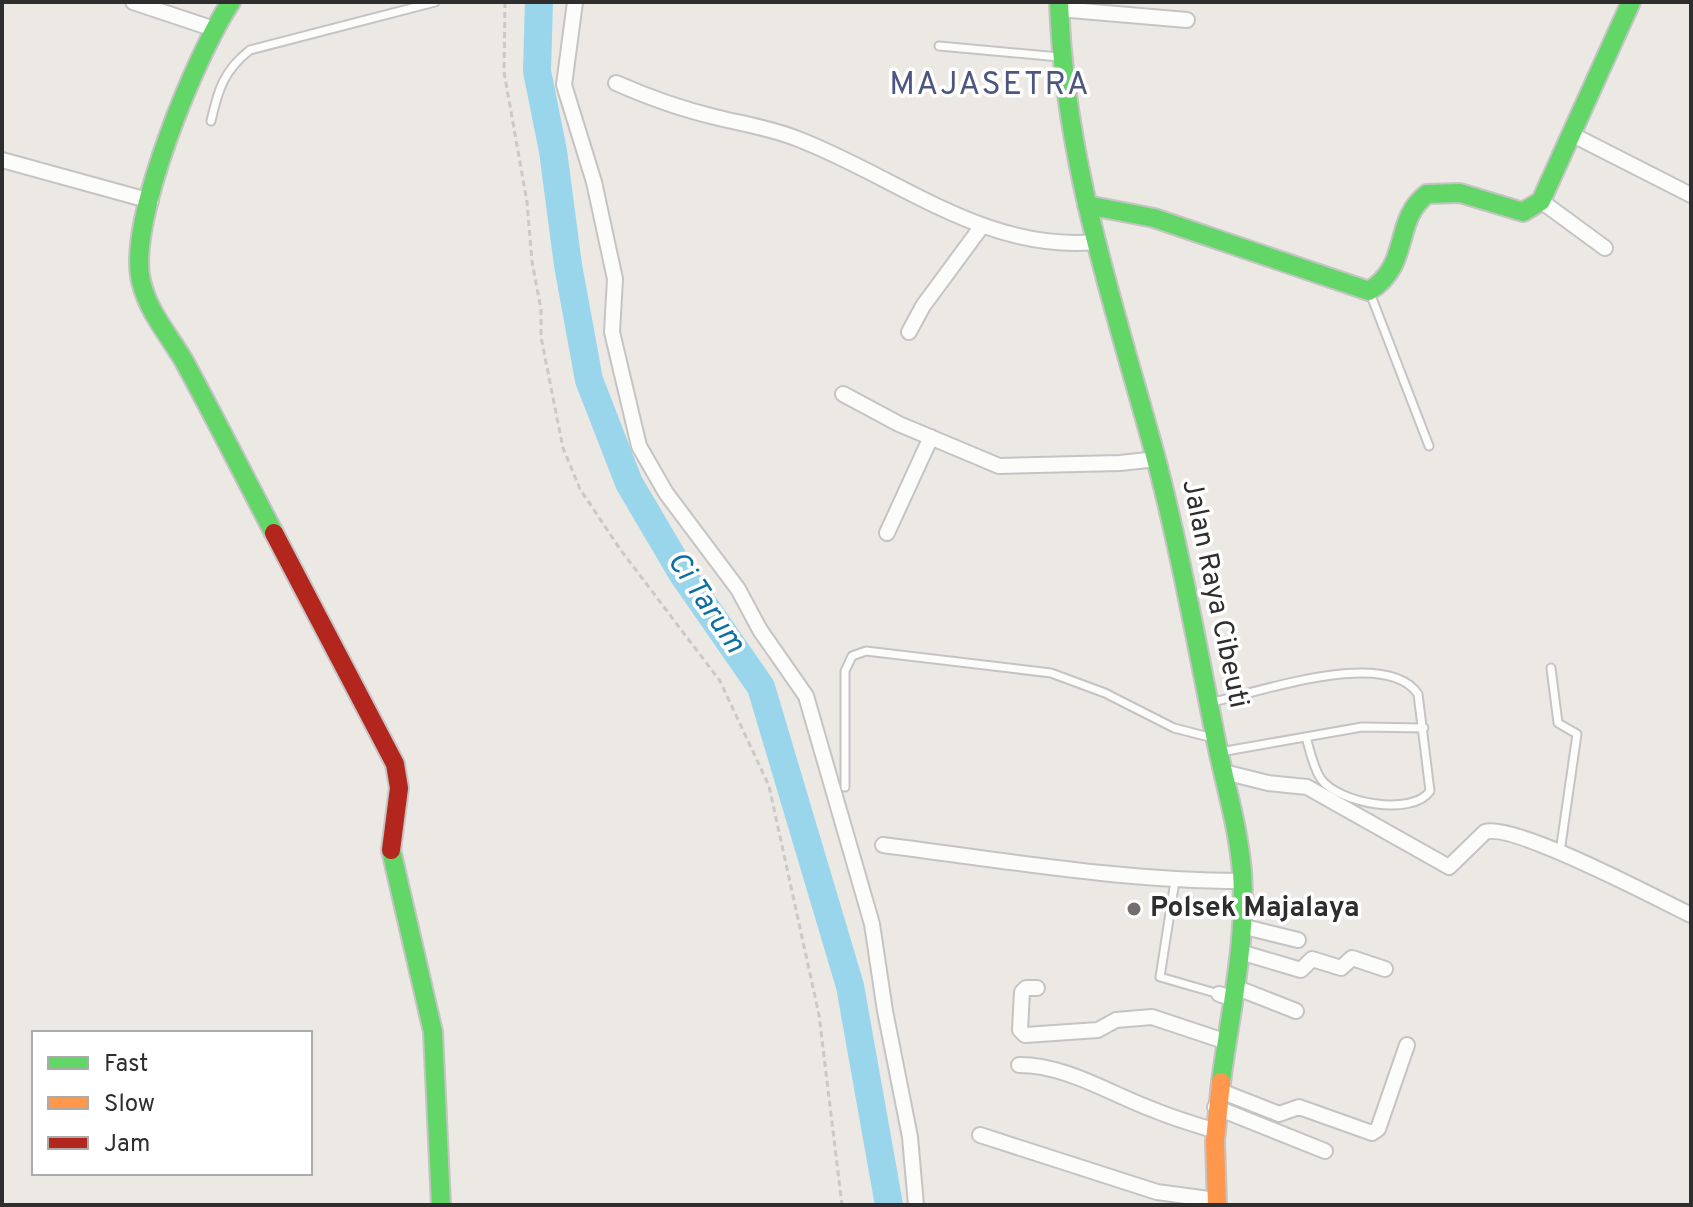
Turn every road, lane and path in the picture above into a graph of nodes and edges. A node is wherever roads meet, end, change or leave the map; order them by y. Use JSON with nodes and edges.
{"nodes":[{"id":1,"x":133,"y":2,"type":"edge"},
{"id":2,"x":231,"y":2,"type":"edge"},
{"id":3,"x":435,"y":2,"type":"edge"},
{"id":4,"x":505,"y":2,"type":"edge"},
{"id":5,"x":575,"y":2,"type":"edge"},
{"id":6,"x":1631,"y":2,"type":"edge"},
{"id":7,"x":1059,"y":6,"type":"edge"},
{"id":8,"x":1187,"y":20,"type":"dead end"},
{"id":9,"x":211,"y":28,"type":"junction"},
{"id":10,"x":939,"y":46,"type":"dead end"},
{"id":11,"x":1061,"y":57,"type":"junction"},
{"id":12,"x":616,"y":83,"type":"dead end"},
{"id":13,"x":211,"y":121,"type":"dead end"},
{"id":14,"x":1573,"y":135,"type":"junction"},
{"id":15,"x":2,"y":160,"type":"edge"},
{"id":16,"x":1691,"y":195,"type":"edge"},
{"id":17,"x":151,"y":201,"type":"junction"},
{"id":18,"x":1541,"y":201,"type":"junction"},
{"id":19,"x":1087,"y":205,"type":"junction"},
{"id":20,"x":982,"y":226,"type":"junction"},
{"id":21,"x":1095,"y":242,"type":"junction"},
{"id":22,"x":1605,"y":248,"type":"dead end"},
{"id":23,"x":1369,"y":291,"type":"junction"},
{"id":24,"x":909,"y":332,"type":"dead end"},
{"id":25,"x":843,"y":394,"type":"dead end"},
{"id":26,"x":931,"y":437,"type":"junction"},
{"id":27,"x":1429,"y":446,"type":"dead end"},
{"id":28,"x":1157,"y":459,"type":"junction"},
{"id":29,"x":887,"y":533,"type":"dead end"},
{"id":30,"x":1551,"y":668,"type":"dead end"},
{"id":31,"x":1210,"y":702,"type":"junction"},
{"id":32,"x":1424,"y":728,"type":"junction"},
{"id":33,"x":1306,"y":737,"type":"junction"},
{"id":34,"x":1218,"y":745,"type":"junction"},
{"id":35,"x":1228,"y":773,"type":"junction"},
{"id":36,"x":845,"y":787,"type":"dead end"},
{"id":37,"x":883,"y":845,"type":"dead end"},
{"id":38,"x":1560,"y":853,"type":"junction"},
{"id":39,"x":1175,"y":881,"type":"junction"},
{"id":40,"x":1242,"y":881,"type":"junction"},
{"id":41,"x":1691,"y":915,"type":"edge"},
{"id":42,"x":1241,"y":926,"type":"junction"},
{"id":43,"x":1298,"y":940,"type":"dead end"},
{"id":44,"x":1240,"y":952,"type":"junction"},
{"id":45,"x":1385,"y":969,"type":"dead end"},
{"id":46,"x":1037,"y":988,"type":"dead end"},
{"id":47,"x":1228,"y":993,"type":"junction"},
{"id":48,"x":1296,"y":1011,"type":"dead end"},
{"id":49,"x":1224,"y":1041,"type":"junction"},
{"id":50,"x":1407,"y":1045,"type":"dead end"},
{"id":51,"x":1019,"y":1065,"type":"dead end"},
{"id":52,"x":1216,"y":1098,"type":"junction"},
{"id":53,"x":1213,"y":1130,"type":"junction"},
{"id":54,"x":980,"y":1135,"type":"dead end"},
{"id":55,"x":1325,"y":1151,"type":"dead end"},
{"id":56,"x":1217,"y":1202,"type":"edge"},
{"id":57,"x":441,"y":1205,"type":"edge"},
{"id":58,"x":842,"y":1205,"type":"edge"},
{"id":59,"x":916,"y":1205,"type":"edge"}],
"edges":[{"from":1,"to":9,"type":"street"},
{"from":2,"to":9,"type":"street"},
{"from":3,"to":13,"type":"lane"},
{"from":4,"to":58,"type":"path"},
{"from":5,"to":59,"type":"street"},
{"from":6,"to":14,"type":"street"},
{"from":7,"to":8,"type":"street"},
{"from":7,"to":11,"type":"street","name":"Jalan Raya Cibeuti"},
{"from":9,"to":17,"type":"street"},
{"from":10,"to":11,"type":"lane"},
{"from":11,"to":19,"type":"street","name":"Jalan Raya Cibeuti"},
{"from":12,"to":20,"type":"street"},
{"from":14,"to":16,"type":"street"},
{"from":14,"to":18,"type":"street"},
{"from":15,"to":17,"type":"street"},
{"from":17,"to":57,"type":"street"},
{"from":18,"to":22,"type":"street"},
{"from":18,"to":23,"type":"street"},
{"from":19,"to":21,"type":"street","name":"Jalan Raya Cibeuti"},
{"from":19,"to":23,"type":"street"},
{"from":20,"to":21,"type":"street"},
{"from":20,"to":24,"type":"street"},
{"from":21,"to":28,"type":"street","name":"Jalan Raya Cibeuti"},
{"from":23,"to":27,"type":"lane"},
{"from":25,"to":26,"type":"street"},
{"from":26,"to":28,"type":"street"},
{"from":26,"to":29,"type":"street"},
{"from":28,"to":31,"type":"street","name":"Jalan Raya Cibeuti"},
{"from":30,"to":38,"type":"lane"},
{"from":31,"to":32,"type":"lane"},
{"from":31,"to":34,"type":"street","name":"Jalan Raya Cibeuti"},
{"from":32,"to":33,"type":"lane"},
{"from":32,"to":33,"type":"lane"},
{"from":33,"to":34,"type":"lane"},
{"from":34,"to":35,"type":"street","name":"Jalan Raya Cibeuti"},
{"from":34,"to":36,"type":"lane"},
{"from":35,"to":38,"type":"street"},
{"from":35,"to":40,"type":"street","name":"Jalan Raya Cibeuti"},
{"from":37,"to":39,"type":"street"},
{"from":38,"to":41,"type":"street"},
{"from":39,"to":40,"type":"street"},
{"from":39,"to":47,"type":"lane"},
{"from":40,"to":42,"type":"street","name":"Jalan Raya Cibeuti"},
{"from":42,"to":43,"type":"street"},
{"from":42,"to":44,"type":"street","name":"Jalan Raya Cibeuti"},
{"from":44,"to":45,"type":"street"},
{"from":44,"to":47,"type":"street","name":"Jalan Raya Cibeuti"},
{"from":46,"to":49,"type":"street"},
{"from":47,"to":48,"type":"street"},
{"from":47,"to":49,"type":"street","name":"Jalan Raya Cibeuti"},
{"from":49,"to":52,"type":"street","name":"Jalan Raya Cibeuti"},
{"from":50,"to":52,"type":"street"},
{"from":51,"to":53,"type":"street"},
{"from":52,"to":53,"type":"street","name":"Jalan Raya Cibeuti"},
{"from":52,"to":55,"type":"street"},
{"from":53,"to":56,"type":"street","name":"Jalan Raya Cibeuti"},
{"from":54,"to":56,"type":"street"}]}
